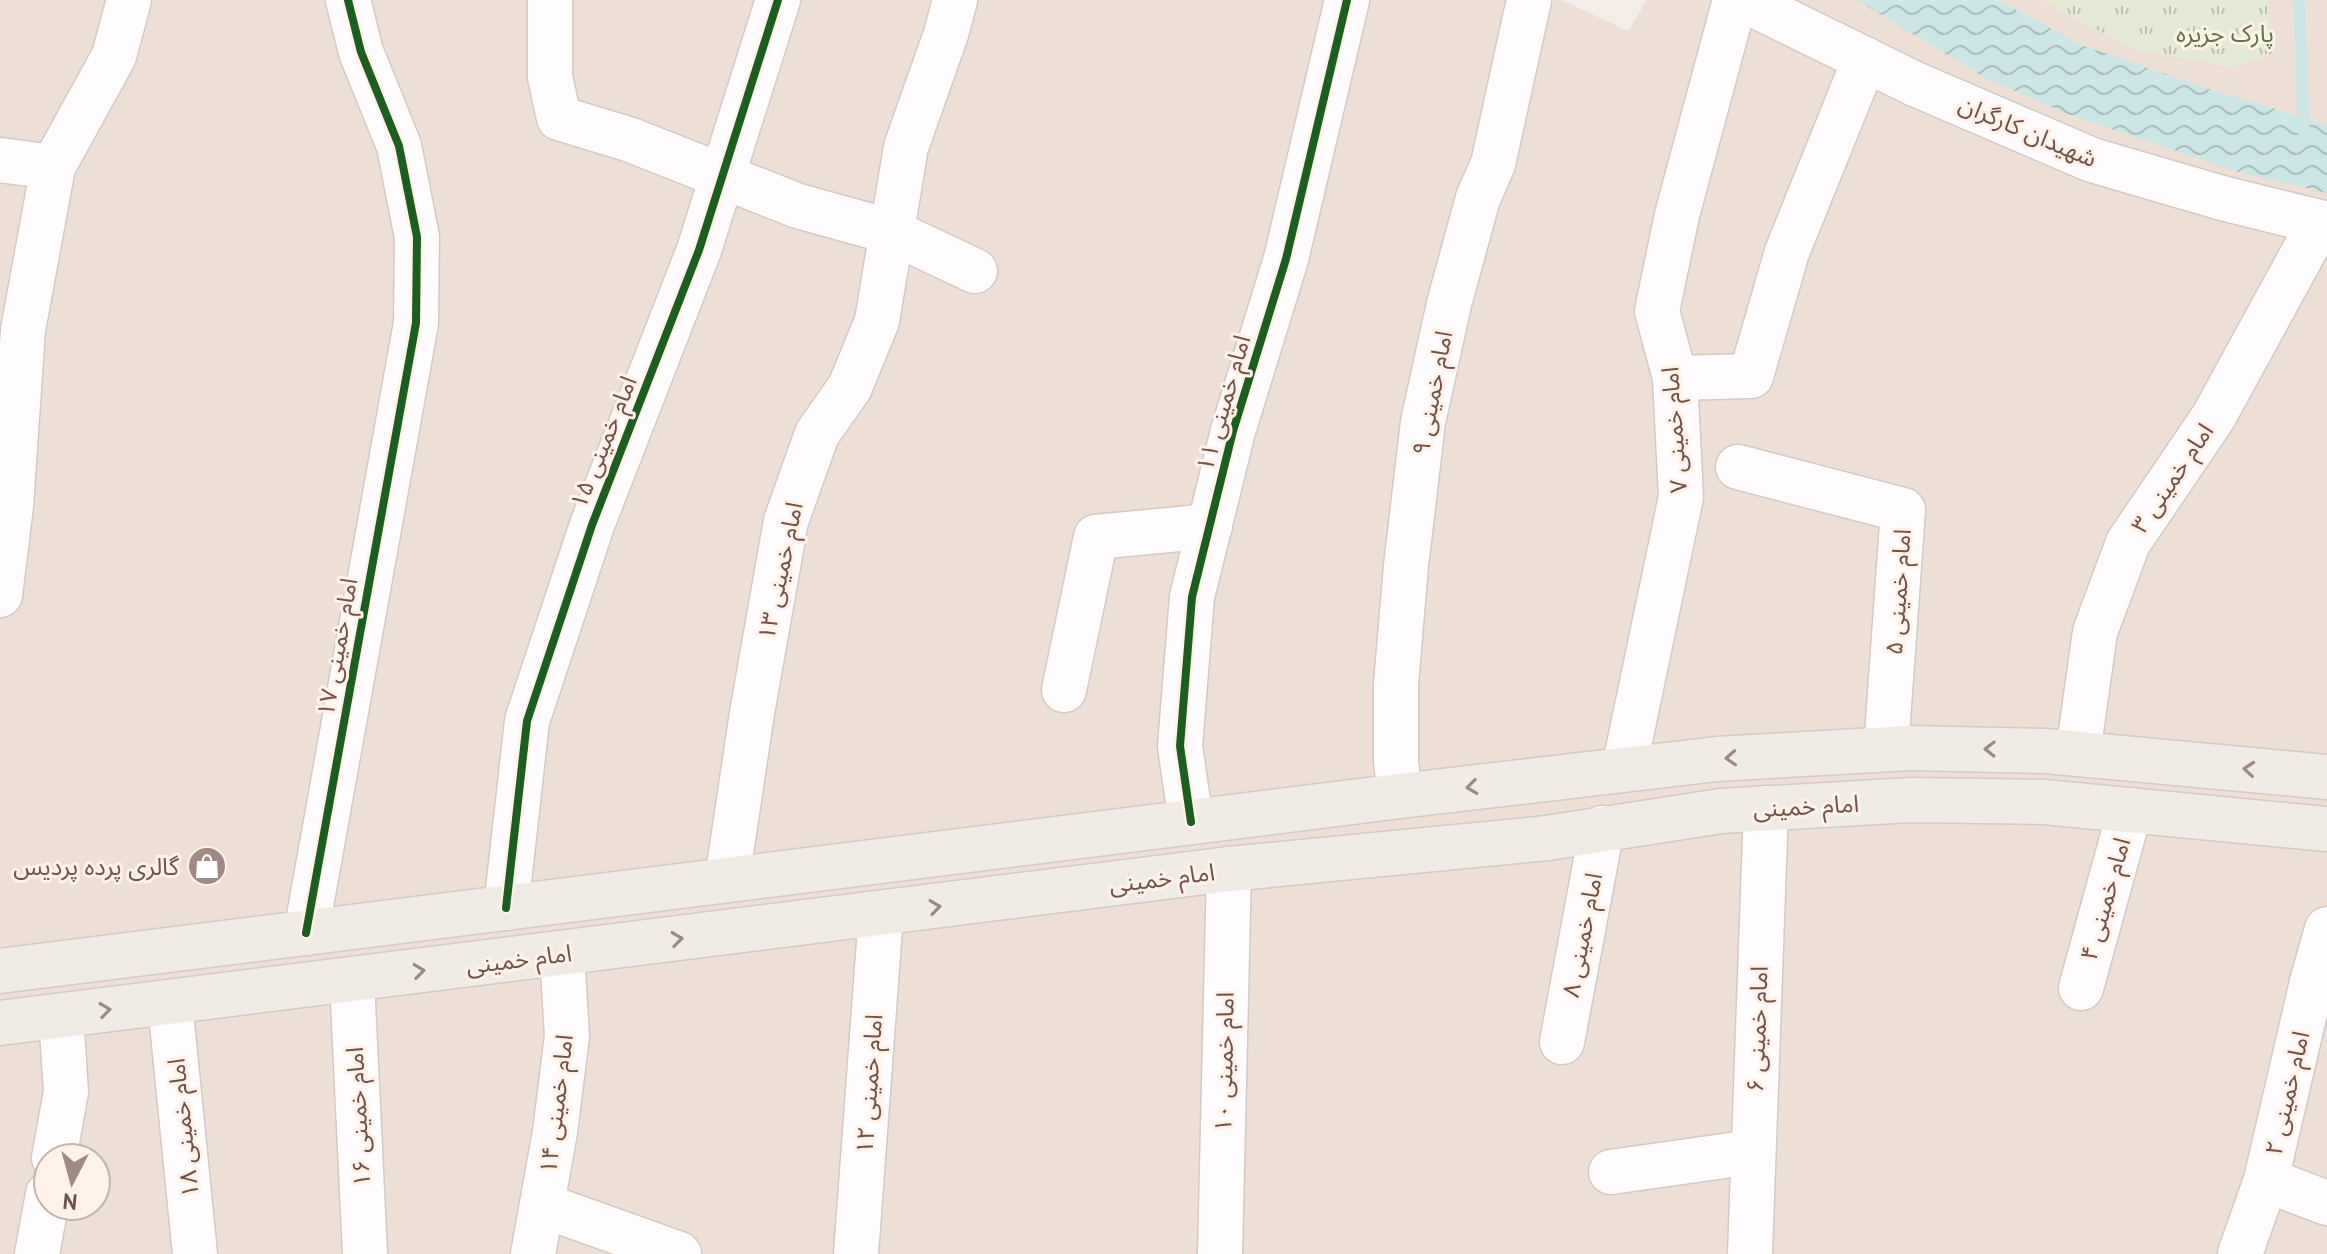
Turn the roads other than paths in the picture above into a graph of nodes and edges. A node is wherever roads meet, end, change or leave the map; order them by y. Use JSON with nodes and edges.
{"nodes":[{"id":1,"x":129,"y":0,"type":"edge"},
{"id":2,"x":348,"y":0,"type":"edge"},
{"id":3,"x":550,"y":0,"type":"edge"},
{"id":4,"x":778,"y":0,"type":"edge"},
{"id":5,"x":955,"y":0,"type":"edge"},
{"id":6,"x":1347,"y":0,"type":"edge"},
{"id":7,"x":1529,"y":0,"type":"edge"},
{"id":8,"x":1735,"y":0,"type":"edge"},
{"id":9,"x":1744,"y":0,"type":"edge"},
{"id":10,"x":1865,"y":59,"type":"junction"},
{"id":11,"x":0,"y":160,"type":"edge"},
{"id":12,"x":53,"y":167,"type":"junction"},
{"id":13,"x":722,"y":175,"type":"junction"},
{"id":14,"x":2324,"y":223,"type":"edge"},
{"id":15,"x":892,"y":232,"type":"junction"},
{"id":16,"x":975,"y":271,"type":"dead end"},
{"id":17,"x":1675,"y":378,"type":"junction"},
{"id":18,"x":1738,"y":467,"type":"dead end"},
{"id":19,"x":1210,"y":526,"type":"junction"},
{"id":20,"x":0,"y":595,"type":"edge"},
{"id":21,"x":1064,"y":690,"type":"dead end"},
{"id":22,"x":1886,"y":749,"type":"junction"},
{"id":23,"x":2078,"y":753,"type":"junction"},
{"id":24,"x":1624,"y":769,"type":"junction"},
{"id":25,"x":2327,"y":777,"type":"edge"},
{"id":26,"x":1537,"y":779,"type":"junction"},
{"id":27,"x":1400,"y":796,"type":"junction"},
{"id":28,"x":1766,"y":808,"type":"junction"},
{"id":29,"x":2130,"y":810,"type":"junction"},
{"id":30,"x":1191,"y":822,"type":"junction"},
{"id":31,"x":1602,"y":828,"type":"junction"},
{"id":32,"x":2327,"y":829,"type":"edge"},
{"id":33,"x":1547,"y":838,"type":"junction"},
{"id":34,"x":1229,"y":869,"type":"junction"},
{"id":35,"x":727,"y":880,"type":"junction"},
{"id":36,"x":506,"y":908,"type":"junction"},
{"id":37,"x":881,"y":914,"type":"junction"},
{"id":38,"x":2327,"y":929,"type":"edge"},
{"id":39,"x":306,"y":933,"type":"junction"},
{"id":40,"x":562,"y":953,"type":"junction"},
{"id":41,"x":0,"y":971,"type":"edge"},
{"id":42,"x":352,"y":980,"type":"junction"},
{"id":43,"x":2081,"y":988,"type":"dead end"},
{"id":44,"x":170,"y":1003,"type":"junction"},
{"id":45,"x":61,"y":1016,"type":"junction"},
{"id":46,"x":0,"y":1023,"type":"edge"},
{"id":47,"x":2314,"y":1030,"type":"edge"},
{"id":48,"x":1562,"y":1042,"type":"dead end"},
{"id":49,"x":57,"y":1142,"type":"edge"},
{"id":50,"x":1752,"y":1152,"type":"junction"},
{"id":51,"x":1611,"y":1172,"type":"dead end"},
{"id":52,"x":2266,"y":1180,"type":"junction"},
{"id":53,"x":2327,"y":1203,"type":"edge"},
{"id":54,"x":542,"y":1205,"type":"junction"},
{"id":55,"x":43,"y":1222,"type":"edge"},
{"id":56,"x":1754,"y":1253,"type":"edge"},
{"id":57,"x":37,"y":1254,"type":"edge"},
{"id":58,"x":195,"y":1254,"type":"edge"},
{"id":59,"x":365,"y":1254,"type":"edge"},
{"id":60,"x":533,"y":1254,"type":"edge"},
{"id":61,"x":679,"y":1254,"type":"edge"},
{"id":62,"x":856,"y":1254,"type":"edge"},
{"id":63,"x":1220,"y":1254,"type":"edge"},
{"id":64,"x":2240,"y":1254,"type":"edge"}],
"edges":[{"from":1,"to":12,"type":"street"},
{"from":2,"to":39,"type":"street","name":"امام خمینی ۱۷"},
{"from":3,"to":13,"type":"street"},
{"from":4,"to":13,"type":"street","name":"امام خمینی ۱۵"},
{"from":5,"to":15,"type":"street","name":"امام خمینی ۱۳"},
{"from":6,"to":19,"type":"street","name":"امام خمینی ۱۱"},
{"from":7,"to":27,"type":"street","name":"امام خمینی ۹"},
{"from":8,"to":17,"type":"street","name":"امام خمینی ۷"},
{"from":9,"to":10,"type":"street","name":"شهیدان کارگران"},
{"from":10,"to":14,"type":"street","name":"شهیدان کارگران"},
{"from":10,"to":17,"type":"street"},
{"from":11,"to":12,"type":"street"},
{"from":12,"to":20,"type":"street"},
{"from":13,"to":15,"type":"street"},
{"from":13,"to":36,"type":"street","name":"امام خمینی ۱۵"},
{"from":14,"to":23,"type":"street","name":"امام خمینی ۳"},
{"from":15,"to":16,"type":"street"},
{"from":15,"to":35,"type":"street","name":"امام خمینی ۱۳"},
{"from":17,"to":24,"type":"street","name":"امام خمینی ۷"},
{"from":18,"to":22,"type":"street","name":"امام خمینی ۵"},
{"from":19,"to":21,"type":"street"},
{"from":19,"to":30,"type":"street","name":"امام خمینی ۱۱"},
{"from":23,"to":22,"type":"main road","one_way":true},
{"from":22,"to":24,"type":"main road","one_way":true},
{"from":25,"to":23,"type":"main road","one_way":true},
{"from":24,"to":26,"type":"main road"},
{"from":26,"to":27,"type":"main road","one_way":true},
{"from":26,"to":33,"type":"main road"},
{"from":27,"to":30,"type":"main road"},
{"from":28,"to":29,"type":"main road","name":"امام خمینی"},
{"from":28,"to":31,"type":"main road","name":"امام خمینی"},
{"from":28,"to":50,"type":"street","name":"امام خمینی ۶"},
{"from":29,"to":32,"type":"main road","name":"امام خمینی"},
{"from":29,"to":43,"type":"street","name":"امام خمینی ۴"},
{"from":30,"to":35,"type":"main road"},
{"from":31,"to":33,"type":"main road","name":"امام خمینی"},
{"from":31,"to":48,"type":"street","name":"امام خمینی ۸"},
{"from":33,"to":34,"type":"main road","name":"امام خمینی"},
{"from":37,"to":34,"type":"main road","name":"امام خمینی","one_way":true},
{"from":34,"to":63,"type":"street","name":"امام خمینی ۱۰"},
{"from":35,"to":36,"type":"main road"},
{"from":36,"to":39,"type":"main road"},
{"from":40,"to":37,"type":"main road","name":"امام خمینی","one_way":true},
{"from":37,"to":62,"type":"street","name":"امام خمینی ۱۲"},
{"from":38,"to":47,"type":"street","name":"امام خمینی ۲"},
{"from":39,"to":41,"type":"main road"},
{"from":42,"to":40,"type":"main road","name":"امام خمینی","one_way":true},
{"from":40,"to":54,"type":"street","name":"امام خمینی ۱۴"},
{"from":42,"to":44,"type":"main road","name":"امام خمینی"},
{"from":42,"to":59,"type":"street","name":"امام خمینی ۱۶"},
{"from":45,"to":44,"type":"main road","name":"امام خمینی","one_way":true},
{"from":44,"to":58,"type":"street","name":"امام خمینی ۱۸"},
{"from":45,"to":46,"type":"main road","name":"امام خمینی"},
{"from":45,"to":49,"type":"street"},
{"from":47,"to":52,"type":"street","name":"امام خمینی ۲"},
{"from":50,"to":51,"type":"street"},
{"from":50,"to":56,"type":"street","name":"امام خمینی ۶"},
{"from":52,"to":53,"type":"street"},
{"from":52,"to":64,"type":"street","name":"امام خمینی ۲"},
{"from":54,"to":60,"type":"street","name":"امام خمینی ۱۴"},
{"from":54,"to":61,"type":"street"},
{"from":55,"to":57,"type":"street"}]}
